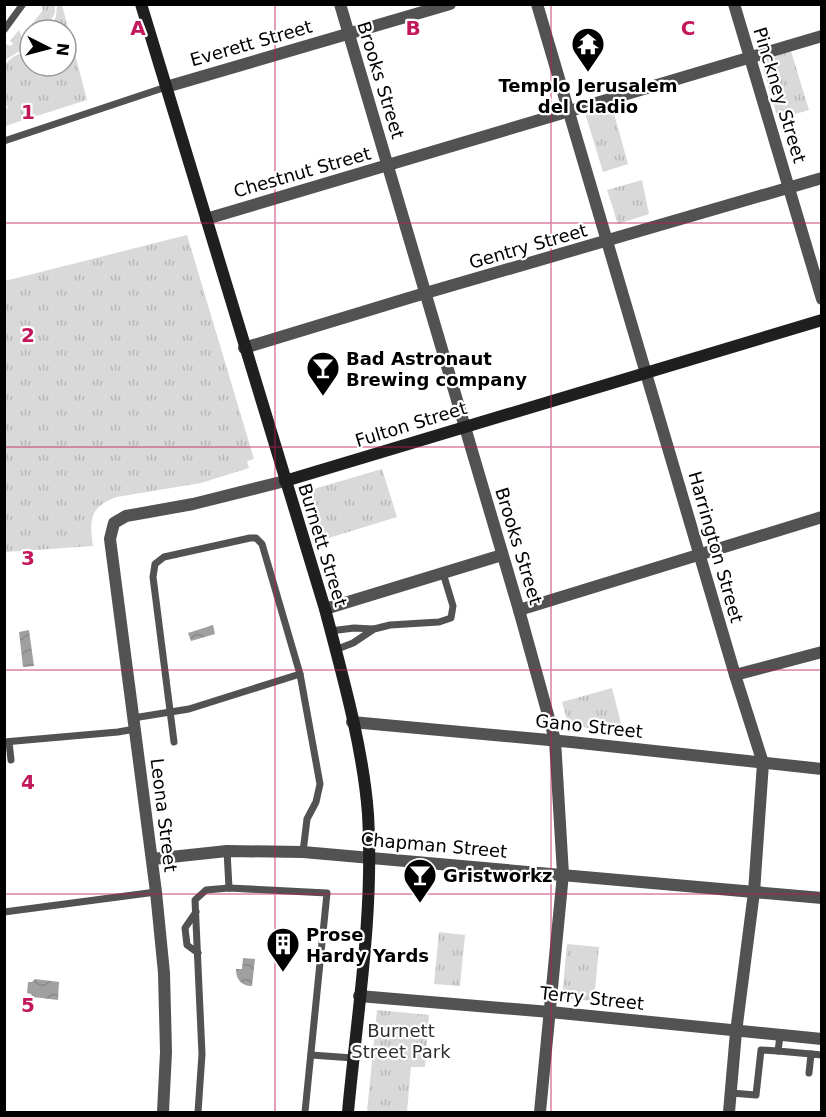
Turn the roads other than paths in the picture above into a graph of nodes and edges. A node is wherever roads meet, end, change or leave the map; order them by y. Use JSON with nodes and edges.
{"nodes":[{"id":1,"x":23,"y":4,"type":"edge"},
{"id":2,"x":141,"y":4,"type":"edge"},
{"id":3,"x":340,"y":4,"type":"edge"},
{"id":4,"x":450,"y":4,"type":"edge"},
{"id":5,"x":537,"y":4,"type":"edge"},
{"id":6,"x":734,"y":4,"type":"edge"},
{"id":7,"x":4,"y":30,"type":"edge"},
{"id":8,"x":348,"y":34,"type":"junction"},
{"id":9,"x":822,"y":36,"type":"edge"},
{"id":10,"x":750,"y":58,"type":"junction"},
{"id":11,"x":166,"y":87,"type":"junction"},
{"id":12,"x":568,"y":112,"type":"junction"},
{"id":13,"x":4,"y":141,"type":"edge"},
{"id":14,"x":388,"y":166,"type":"junction"},
{"id":15,"x":822,"y":178,"type":"edge"},
{"id":16,"x":789,"y":188,"type":"junction"},
{"id":17,"x":206,"y":219,"type":"junction"},
{"id":18,"x":607,"y":242,"type":"junction"},
{"id":19,"x":426,"y":293,"type":"junction"},
{"id":20,"x":822,"y":299,"type":"edge"},
{"id":21,"x":822,"y":321,"type":"edge"},
{"id":22,"x":244,"y":348,"type":"junction"},
{"id":23,"x":646,"y":372,"type":"junction"},
{"id":24,"x":465,"y":426,"type":"junction"},
{"id":25,"x":285,"y":481,"type":"junction"},
{"id":26,"x":822,"y":518,"type":"edge"},
{"id":27,"x":114,"y":523,"type":"joint"},
{"id":28,"x":699,"y":554,"type":"junction"},
{"id":29,"x":502,"y":555,"type":"junction"},
{"id":30,"x":443,"y":573,"type":"junction"},
{"id":31,"x":325,"y":609,"type":"junction"},
{"id":32,"x":519,"y":610,"type":"junction"},
{"id":33,"x":374,"y":629,"type":"junction"},
{"id":34,"x":330,"y":630,"type":"junction"},
{"id":35,"x":335,"y":650,"type":"junction"},
{"id":36,"x":822,"y":652,"type":"edge"},
{"id":37,"x":300,"y":674,"type":"junction"},
{"id":38,"x":735,"y":675,"type":"junction"},
{"id":39,"x":170,"y":712,"type":"junction"},
{"id":40,"x":352,"y":722,"type":"junction"},
{"id":41,"x":134,"y":724,"type":"junction"},
{"id":42,"x":555,"y":740,"type":"junction"},
{"id":43,"x":7,"y":742,"type":"edge"},
{"id":44,"x":174,"y":742,"type":"dead end"},
{"id":45,"x":11,"y":760,"type":"dead end"},
{"id":46,"x":763,"y":763,"type":"junction"},
{"id":47,"x":822,"y":769,"type":"edge"},
{"id":48,"x":227,"y":851,"type":"junction"},
{"id":49,"x":303,"y":852,"type":"junction"},
{"id":50,"x":370,"y":858,"type":"junction"},
{"id":51,"x":152,"y":859,"type":"junction"},
{"id":52,"x":563,"y":874,"type":"junction"},
{"id":53,"x":229,"y":888,"type":"junction"},
{"id":54,"x":156,"y":892,"type":"junction"},
{"id":55,"x":754,"y":892,"type":"junction"},
{"id":56,"x":822,"y":898,"type":"edge"},
{"id":57,"x":4,"y":912,"type":"edge"},
{"id":58,"x":196,"y":912,"type":"junction"},
{"id":59,"x":198,"y":953,"type":"junction"},
{"id":60,"x":359,"y":996,"type":"junction"},
{"id":61,"x":550,"y":1012,"type":"junction"},
{"id":62,"x":736,"y":1032,"type":"junction"},
{"id":63,"x":780,"y":1036,"type":"junction"},
{"id":64,"x":822,"y":1040,"type":"edge"},
{"id":65,"x":778,"y":1052,"type":"junction"},
{"id":66,"x":811,"y":1054,"type":"junction"},
{"id":67,"x":311,"y":1055,"type":"junction"},
{"id":68,"x":822,"y":1055,"type":"edge"},
{"id":69,"x":353,"y":1058,"type":"junction"},
{"id":70,"x":809,"y":1073,"type":"dead end"},
{"id":71,"x":731,"y":1093,"type":"junction"},
{"id":72,"x":163,"y":1113,"type":"edge"},
{"id":73,"x":198,"y":1113,"type":"edge"},
{"id":74,"x":305,"y":1113,"type":"edge"},
{"id":75,"x":348,"y":1113,"type":"edge"},
{"id":76,"x":540,"y":1113,"type":"edge"},
{"id":77,"x":729,"y":1113,"type":"edge"}],
"edges":[{"from":1,"to":7,"type":"lane"},
{"from":2,"to":11,"type":"street","name":"Burnett Street"},
{"from":3,"to":8,"type":"street","name":"Brooks Street"},
{"from":4,"to":8,"type":"street","name":"Everett Street"},
{"from":5,"to":12,"type":"street","name":"Harrington Street"},
{"from":6,"to":10,"type":"street","name":"Pinckney Street"},
{"from":8,"to":11,"type":"street","name":"Everett Street"},
{"from":8,"to":14,"type":"street","name":"Brooks Street"},
{"from":9,"to":10,"type":"street","name":"Chestnut Street"},
{"from":10,"to":12,"type":"street","name":"Chestnut Street"},
{"from":10,"to":16,"type":"street","name":"Pinckney Street"},
{"from":11,"to":13,"type":"lane"},
{"from":11,"to":17,"type":"street","name":"Burnett Street"},
{"from":12,"to":14,"type":"street","name":"Chestnut Street"},
{"from":12,"to":18,"type":"street","name":"Harrington Street"},
{"from":14,"to":17,"type":"street","name":"Chestnut Street"},
{"from":14,"to":19,"type":"street","name":"Brooks Street"},
{"from":15,"to":16,"type":"street","name":"Gentry Street"},
{"from":16,"to":18,"type":"street","name":"Gentry Street"},
{"from":16,"to":20,"type":"street","name":"Pinckney Street"},
{"from":17,"to":22,"type":"street","name":"Burnett Street"},
{"from":18,"to":19,"type":"street","name":"Gentry Street"},
{"from":18,"to":23,"type":"street","name":"Harrington Street"},
{"from":19,"to":22,"type":"street","name":"Gentry Street"},
{"from":19,"to":24,"type":"street","name":"Brooks Street"},
{"from":21,"to":23,"type":"street","name":"Fulton Street"},
{"from":22,"to":25,"type":"street","name":"Burnett Street"},
{"from":23,"to":24,"type":"street","name":"Fulton Street"},
{"from":23,"to":28,"type":"street","name":"Harrington Street"},
{"from":24,"to":25,"type":"street","name":"Fulton Street"},
{"from":24,"to":29,"type":"street","name":"Brooks Street"},
{"from":25,"to":27,"type":"street","name":"Fulton Street"},
{"from":25,"to":31,"type":"street","name":"Burnett Street"},
{"from":26,"to":28,"type":"street"},
{"from":27,"to":41,"type":"street","name":"Leona Street"},
{"from":28,"to":32,"type":"street"},
{"from":28,"to":38,"type":"street","name":"Harrington Street"},
{"from":29,"to":30,"type":"street"},
{"from":29,"to":32,"type":"street","name":"Brooks Street"},
{"from":30,"to":31,"type":"street"},
{"from":30,"to":33,"type":"lane"},
{"from":31,"to":34,"type":"street","name":"Burnett Street"},
{"from":32,"to":42,"type":"street","name":"Brooks Street"},
{"from":33,"to":34,"type":"lane"},
{"from":33,"to":35,"type":"lane"},
{"from":34,"to":35,"type":"street","name":"Burnett Street"},
{"from":35,"to":40,"type":"street","name":"Burnett Street"},
{"from":36,"to":38,"type":"street"},
{"from":37,"to":39,"type":"lane"},
{"from":37,"to":39,"type":"lane"},
{"from":37,"to":49,"type":"lane"},
{"from":38,"to":46,"type":"street","name":"Harrington Street"},
{"from":39,"to":41,"type":"lane"},
{"from":39,"to":44,"type":"lane"},
{"from":40,"to":42,"type":"street","name":"Gano Street"},
{"from":40,"to":50,"type":"street","name":"Burnett Street"},
{"from":41,"to":43,"type":"lane"},
{"from":41,"to":51,"type":"street","name":"Leona Street"},
{"from":42,"to":46,"type":"street","name":"Gano Street"},
{"from":42,"to":52,"type":"street","name":"Brooks Street"},
{"from":43,"to":45,"type":"lane"},
{"from":46,"to":47,"type":"street","name":"Gano Street"},
{"from":46,"to":55,"type":"street","name":"Harrington Street"},
{"from":48,"to":49,"type":"street","name":"Chapman Street"},
{"from":48,"to":51,"type":"street","name":"Chapman Street"},
{"from":48,"to":53,"type":"lane"},
{"from":49,"to":50,"type":"street","name":"Chapman Street"},
{"from":50,"to":52,"type":"street","name":"Chapman Street"},
{"from":50,"to":60,"type":"street","name":"Burnett Street"},
{"from":51,"to":54,"type":"street","name":"Leona Street"},
{"from":52,"to":55,"type":"street","name":"Chapman Street"},
{"from":52,"to":61,"type":"street","name":"Brooks Street"},
{"from":53,"to":58,"type":"lane"},
{"from":53,"to":67,"type":"lane"},
{"from":54,"to":57,"type":"lane"},
{"from":54,"to":72,"type":"street","name":"Leona Street"},
{"from":55,"to":56,"type":"street","name":"Chapman Street"},
{"from":55,"to":62,"type":"street","name":"Harrington Street"},
{"from":58,"to":59,"type":"lane"},
{"from":58,"to":59,"type":"lane"},
{"from":59,"to":73,"type":"lane"},
{"from":60,"to":61,"type":"street","name":"Terry Street"},
{"from":60,"to":69,"type":"street","name":"Burnett Street"},
{"from":61,"to":62,"type":"street","name":"Terry Street"},
{"from":61,"to":76,"type":"street","name":"Brooks Street"},
{"from":62,"to":63,"type":"street","name":"Terry Street"},
{"from":62,"to":71,"type":"street","name":"Harrington Street"},
{"from":63,"to":64,"type":"street","name":"Terry Street"},
{"from":63,"to":65,"type":"lane"},
{"from":65,"to":66,"type":"lane"},
{"from":65,"to":71,"type":"lane"},
{"from":66,"to":68,"type":"lane"},
{"from":66,"to":70,"type":"lane"},
{"from":67,"to":69,"type":"lane"},
{"from":67,"to":74,"type":"lane"},
{"from":69,"to":75,"type":"street","name":"Burnett Street"},
{"from":71,"to":77,"type":"street","name":"Harrington Street"}]}
